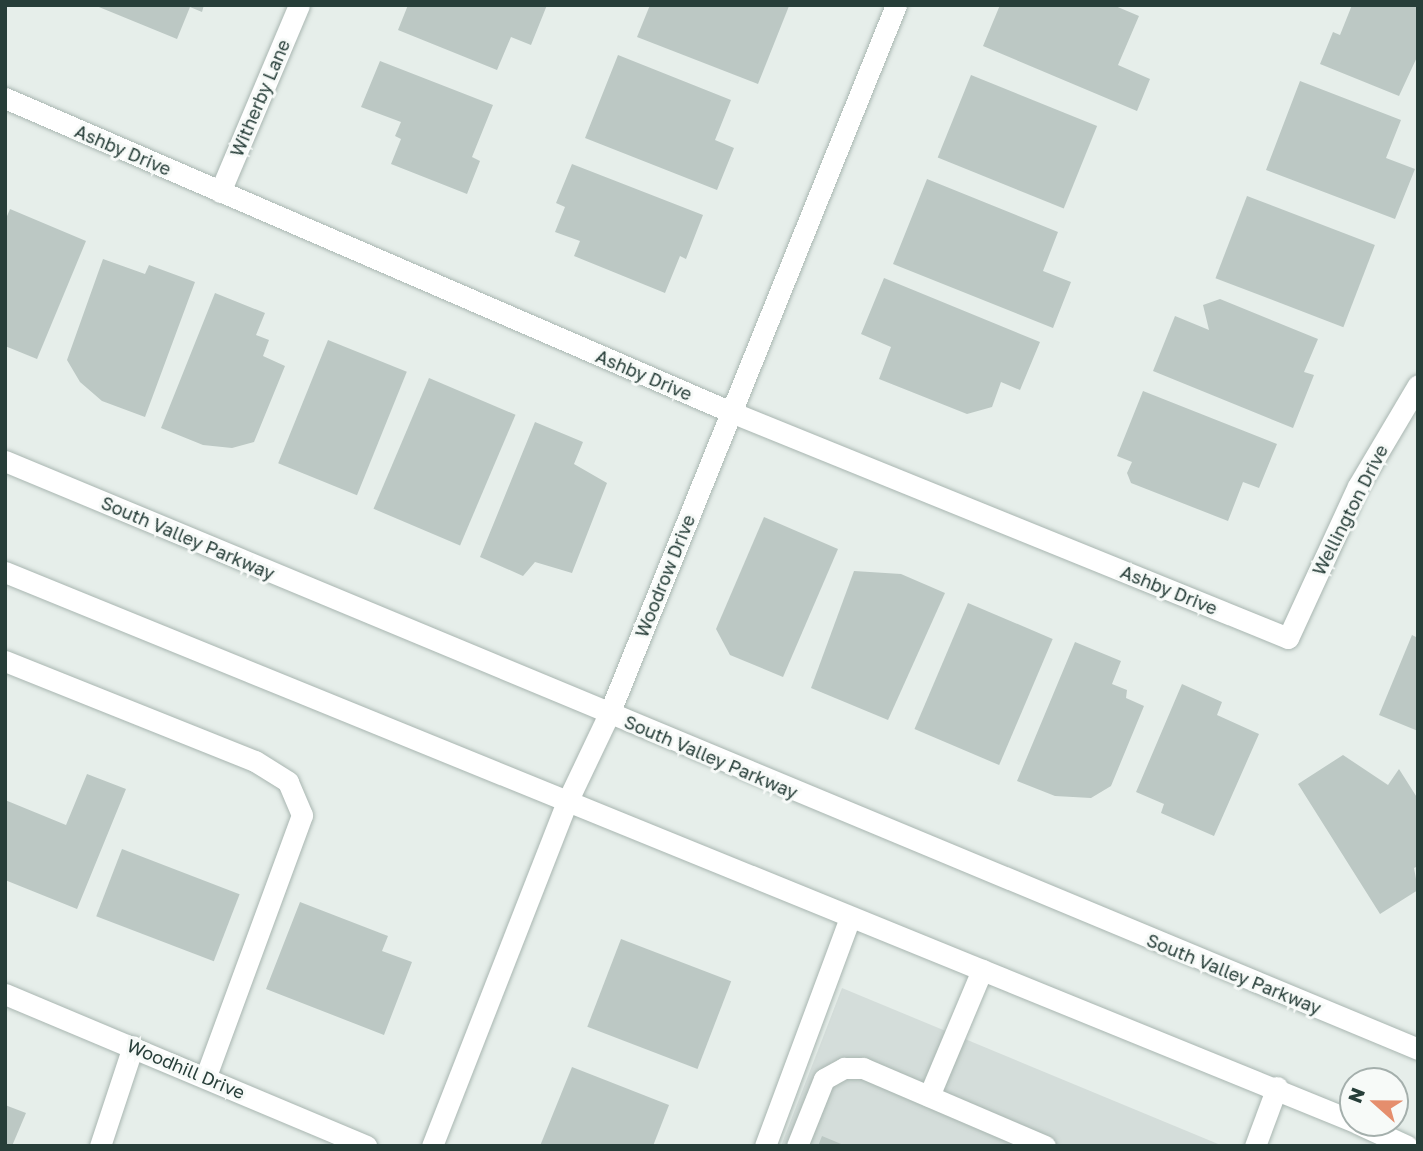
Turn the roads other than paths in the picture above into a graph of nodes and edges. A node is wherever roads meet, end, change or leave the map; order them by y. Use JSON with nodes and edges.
{"nodes":[{"id":1,"x":299,"y":5,"type":"edge"},
{"id":2,"x":896,"y":5,"type":"edge"},
{"id":3,"x":5,"y":99,"type":"edge"},
{"id":4,"x":220,"y":192,"type":"junction"},
{"id":5,"x":1418,"y":385,"type":"edge"},
{"id":6,"x":731,"y":412,"type":"junction"},
{"id":7,"x":5,"y":461,"type":"edge"},
{"id":8,"x":5,"y":572,"type":"edge"},
{"id":9,"x":1288,"y":638,"type":"joint"},
{"id":10,"x":5,"y":661,"type":"edge"},
{"id":11,"x":609,"y":714,"type":"junction"},
{"id":12,"x":566,"y":804,"type":"junction"},
{"id":13,"x":850,"y":917,"type":"junction"},
{"id":14,"x":982,"y":970,"type":"junction"},
{"id":15,"x":5,"y":994,"type":"edge"},
{"id":16,"x":133,"y":1046,"type":"junction"},
{"id":17,"x":1418,"y":1049,"type":"edge"},
{"id":18,"x":206,"y":1076,"type":"junction"},
{"id":19,"x":1277,"y":1087,"type":"junction"},
{"id":20,"x":929,"y":1096,"type":"junction"},
{"id":21,"x":1339,"y":1115,"type":"edge"},
{"id":22,"x":1388,"y":1137,"type":"edge"},
{"id":23,"x":100,"y":1146,"type":"edge"},
{"id":24,"x":366,"y":1146,"type":"edge"},
{"id":25,"x":432,"y":1146,"type":"edge"},
{"id":26,"x":765,"y":1146,"type":"edge"},
{"id":27,"x":797,"y":1146,"type":"edge"},
{"id":28,"x":1045,"y":1146,"type":"edge"},
{"id":29,"x":1255,"y":1146,"type":"edge"},
{"id":30,"x":1407,"y":1146,"type":"edge"}],
"edges":[{"from":1,"to":4,"type":"street","name":"Witherby Lane"},
{"from":2,"to":6,"type":"street","name":"Woodrow Drive"},
{"from":3,"to":4,"type":"street","name":"Ashby Drive"},
{"from":4,"to":6,"type":"street","name":"Ashby Drive"},
{"from":5,"to":9,"type":"street","name":"Wellington Drive"},
{"from":6,"to":9,"type":"street","name":"Ashby Drive"},
{"from":6,"to":11,"type":"street","name":"Woodrow Drive"},
{"from":7,"to":11,"type":"street","name":"South Valley Parkway"},
{"from":8,"to":12,"type":"street"},
{"from":10,"to":18,"type":"street"},
{"from":11,"to":12,"type":"street","name":"Woodrow Drive"},
{"from":11,"to":17,"type":"street","name":"South Valley Parkway"},
{"from":12,"to":13,"type":"street"},
{"from":12,"to":25,"type":"street","name":"Woodrow Drive"},
{"from":13,"to":14,"type":"street"},
{"from":13,"to":26,"type":"street"},
{"from":14,"to":19,"type":"street"},
{"from":14,"to":20,"type":"street"},
{"from":15,"to":16,"type":"street","name":"Woodhill Drive"},
{"from":16,"to":18,"type":"street","name":"Woodhill Drive"},
{"from":16,"to":23,"type":"street"},
{"from":18,"to":24,"type":"street","name":"Woodhill Drive"},
{"from":19,"to":21,"type":"street"},
{"from":19,"to":29,"type":"street"},
{"from":20,"to":27,"type":"street"},
{"from":20,"to":28,"type":"street"},
{"from":22,"to":30,"type":"street"}]}
